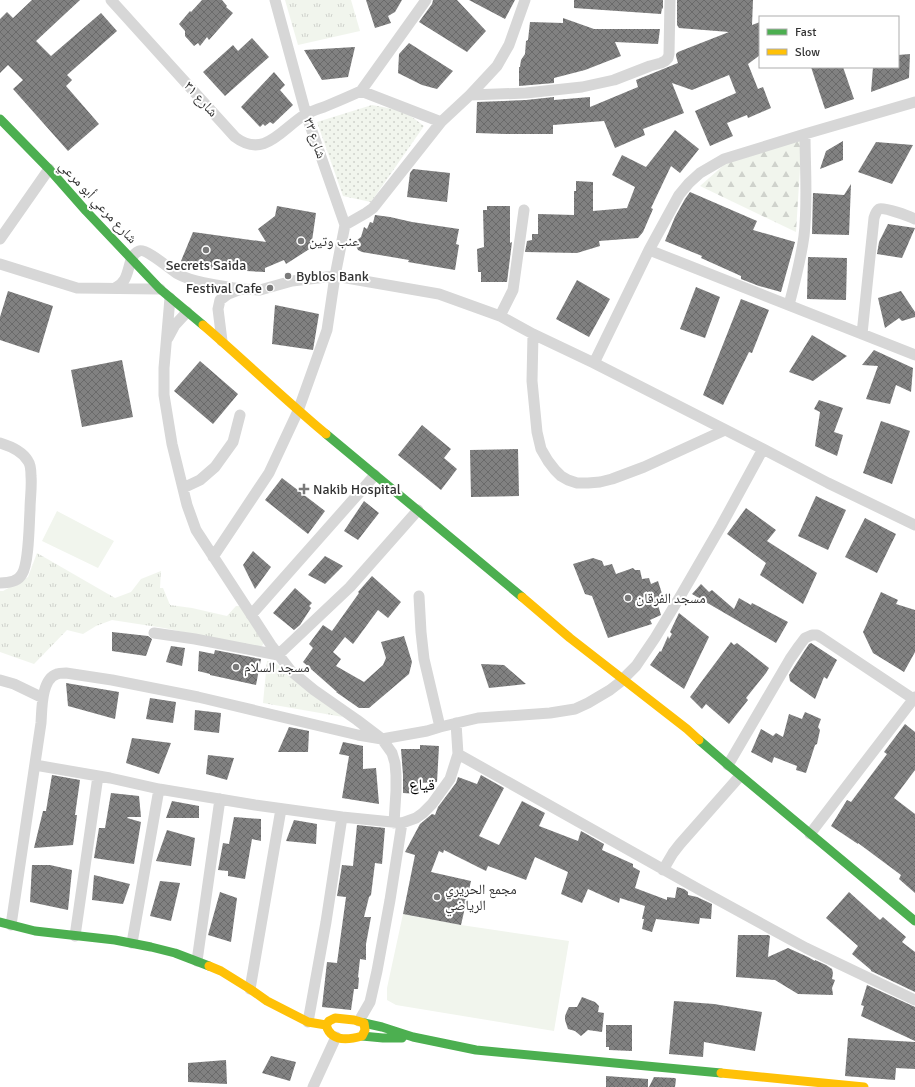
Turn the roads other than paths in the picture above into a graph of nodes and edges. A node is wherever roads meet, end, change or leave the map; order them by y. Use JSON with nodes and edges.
{"nodes":[{"id":1,"x":111,"y":0,"type":"edge"},
{"id":2,"x":275,"y":0,"type":"edge"},
{"id":3,"x":426,"y":0,"type":"edge"},
{"id":4,"x":525,"y":0,"type":"edge"},
{"id":5,"x":670,"y":0,"type":"edge"},
{"id":6,"x":361,"y":92,"type":"junction"},
{"id":7,"x":470,"y":95,"type":"junction"},
{"id":8,"x":915,"y":102,"type":"edge"},
{"id":9,"x":306,"y":114,"type":"junction"},
{"id":10,"x":0,"y":119,"type":"edge"},
{"id":11,"x":441,"y":122,"type":"junction"},
{"id":12,"x":805,"y":134,"type":"junction"},
{"id":13,"x":49,"y":169,"type":"junction"},
{"id":14,"x":524,"y":210,"type":"dead end"},
{"id":15,"x":915,"y":219,"type":"edge"},
{"id":16,"x":345,"y":225,"type":"junction"},
{"id":17,"x":0,"y":240,"type":"edge"},
{"id":18,"x":649,"y":250,"type":"junction"},
{"id":19,"x":131,"y":258,"type":"junction"},
{"id":20,"x":0,"y":264,"type":"edge"},
{"id":21,"x":335,"y":276,"type":"junction"},
{"id":22,"x":115,"y":288,"type":"junction"},
{"id":23,"x":160,"y":289,"type":"junction"},
{"id":24,"x":241,"y":289,"type":"junction"},
{"id":25,"x":173,"y":301,"type":"junction"},
{"id":26,"x":789,"y":305,"type":"junction"},
{"id":27,"x":187,"y":312,"type":"junction"},
{"id":28,"x":500,"y":316,"type":"junction"},
{"id":29,"x":171,"y":324,"type":"junction"},
{"id":30,"x":533,"y":334,"type":"junction"},
{"id":31,"x":862,"y":334,"type":"junction"},
{"id":32,"x":222,"y":341,"type":"junction"},
{"id":33,"x":915,"y":355,"type":"edge"},
{"id":34,"x":594,"y":364,"type":"junction"},
{"id":35,"x":298,"y":411,"type":"junction"},
{"id":36,"x":240,"y":415,"type":"dead end"},
{"id":37,"x":726,"y":430,"type":"junction"},
{"id":38,"x":0,"y":443,"type":"edge"},
{"id":39,"x":763,"y":449,"type":"junction"},
{"id":40,"x":374,"y":475,"type":"junction"},
{"id":41,"x":183,"y":488,"type":"junction"},
{"id":42,"x":418,"y":510,"type":"junction"},
{"id":43,"x":915,"y":525,"type":"edge"},
{"id":44,"x":213,"y":557,"type":"junction"},
{"id":45,"x":0,"y":583,"type":"edge"},
{"id":46,"x":419,"y":596,"type":"dead end"},
{"id":47,"x":251,"y":615,"type":"junction"},
{"id":48,"x":154,"y":633,"type":"dead end"},
{"id":49,"x":278,"y":655,"type":"junction"},
{"id":50,"x":0,"y":680,"type":"edge"},
{"id":51,"x":623,"y":680,"type":"junction"},
{"id":52,"x":43,"y":698,"type":"junction"},
{"id":53,"x":914,"y":699,"type":"edge"},
{"id":54,"x":456,"y":723,"type":"junction"},
{"id":55,"x":440,"y":726,"type":"junction"},
{"id":56,"x":382,"y":739,"type":"junction"},
{"id":57,"x":458,"y":754,"type":"junction"},
{"id":58,"x":35,"y":765,"type":"junction"},
{"id":59,"x":728,"y":765,"type":"junction"},
{"id":60,"x":98,"y":776,"type":"junction"},
{"id":61,"x":740,"y":776,"type":"junction"},
{"id":62,"x":159,"y":788,"type":"junction"},
{"id":63,"x":220,"y":799,"type":"junction"},
{"id":64,"x":281,"y":809,"type":"junction"},
{"id":65,"x":342,"y":817,"type":"junction"},
{"id":66,"x":398,"y":823,"type":"junction"},
{"id":67,"x":810,"y":834,"type":"junction"},
{"id":68,"x":664,"y":870,"type":"junction"},
{"id":69,"x":915,"y":921,"type":"edge"},
{"id":70,"x":5,"y":924,"type":"edge"},
{"id":71,"x":75,"y":936,"type":"junction"},
{"id":72,"x":132,"y":944,"type":"junction"},
{"id":73,"x":197,"y":961,"type":"junction"},
{"id":74,"x":250,"y":989,"type":"junction"},
{"id":75,"x":915,"y":1000,"type":"edge"},
{"id":76,"x":308,"y":1022,"type":"junction"},
{"id":77,"x":362,"y":1022,"type":"junction"},
{"id":78,"x":326,"y":1025,"type":"junction"},
{"id":79,"x":362,"y":1036,"type":"junction"},
{"id":80,"x":336,"y":1037,"type":"junction"},
{"id":81,"x":413,"y":1037,"type":"junction"},
{"id":82,"x":804,"y":1084,"type":"edge"},
{"id":83,"x":313,"y":1087,"type":"edge"},
{"id":84,"x":864,"y":1087,"type":"edge"}],
"edges":[{"from":1,"to":9,"type":"street","name":"شارع ٣١"},
{"from":2,"to":9,"type":"street","name":"شارع ٣٣"},
{"from":3,"to":6,"type":"street"},
{"from":4,"to":7,"type":"street"},
{"from":5,"to":7,"type":"street"},
{"from":6,"to":9,"type":"street","name":"شارع ٣١"},
{"from":6,"to":11,"type":"street"},
{"from":7,"to":11,"type":"street"},
{"from":8,"to":12,"type":"street"},
{"from":9,"to":16,"type":"street","name":"شارع ٣٣"},
{"from":10,"to":13,"type":"main road","name":"شارع مرعي أبو مرعي"},
{"from":11,"to":16,"type":"street"},
{"from":12,"to":18,"type":"street"},
{"from":12,"to":26,"type":"street"},
{"from":13,"to":17,"type":"street"},
{"from":13,"to":19,"type":"main road","name":"شارع مرعي أبو مرعي"},
{"from":14,"to":28,"type":"street"},
{"from":15,"to":31,"type":"street"},
{"from":16,"to":21,"type":"street"},
{"from":18,"to":26,"type":"street"},
{"from":18,"to":34,"type":"street"},
{"from":19,"to":22,"type":"street"},
{"from":19,"to":23,"type":"main road","name":"شارع مرعي أبو مرعي"},
{"from":19,"to":24,"type":"street"},
{"from":20,"to":22,"type":"street"},
{"from":21,"to":24,"type":"street"},
{"from":21,"to":28,"type":"street"},
{"from":21,"to":35,"type":"street"},
{"from":22,"to":23,"type":"street"},
{"from":23,"to":25,"type":"main road","name":"شارع مرعي أبو مرعي"},
{"from":24,"to":32,"type":"street"},
{"from":25,"to":27,"type":"main road","name":"شارع مرعي أبو مرعي"},
{"from":25,"to":29,"type":"street"},
{"from":26,"to":31,"type":"street"},
{"from":27,"to":29,"type":"street"},
{"from":27,"to":32,"type":"main road","name":"شارع مرعي أبو مرعي"},
{"from":28,"to":30,"type":"street"},
{"from":29,"to":41,"type":"street"},
{"from":30,"to":34,"type":"street"},
{"from":30,"to":37,"type":"street"},
{"from":31,"to":33,"type":"street"},
{"from":32,"to":35,"type":"main road","name":"شارع مرعي أبو مرعي"},
{"from":34,"to":37,"type":"street"},
{"from":35,"to":40,"type":"main road","name":"شارع مرعي أبو مرعي"},
{"from":35,"to":44,"type":"street"},
{"from":36,"to":41,"type":"street"},
{"from":37,"to":39,"type":"street"},
{"from":38,"to":45,"type":"street"},
{"from":39,"to":43,"type":"street"},
{"from":39,"to":51,"type":"street"},
{"from":40,"to":42,"type":"main road","name":"شارع مرعي أبو مرعي"},
{"from":40,"to":47,"type":"street"},
{"from":41,"to":44,"type":"street"},
{"from":42,"to":49,"type":"street"},
{"from":42,"to":51,"type":"main road","name":"شارع مرعي أبو مرعي"},
{"from":44,"to":47,"type":"street"},
{"from":46,"to":55,"type":"street"},
{"from":47,"to":49,"type":"street"},
{"from":48,"to":49,"type":"street"},
{"from":49,"to":56,"type":"street"},
{"from":50,"to":52,"type":"street"},
{"from":51,"to":54,"type":"street"},
{"from":51,"to":59,"type":"main road","name":"شارع مرعي أبو مرعي"},
{"from":52,"to":56,"type":"street"},
{"from":52,"to":58,"type":"street"},
{"from":53,"to":59,"type":"street"},
{"from":53,"to":67,"type":"street"},
{"from":54,"to":55,"type":"street"},
{"from":54,"to":57,"type":"street"},
{"from":55,"to":56,"type":"street"},
{"from":56,"to":66,"type":"street"},
{"from":57,"to":66,"type":"street"},
{"from":57,"to":68,"type":"street"},
{"from":58,"to":60,"type":"street"},
{"from":58,"to":70,"type":"street"},
{"from":59,"to":61,"type":"main road","name":"شارع مرعي أبو مرعي"},
{"from":60,"to":62,"type":"street"},
{"from":60,"to":71,"type":"street"},
{"from":61,"to":67,"type":"main road","name":"شارع مرعي أبو مرعي"},
{"from":61,"to":68,"type":"street"},
{"from":62,"to":63,"type":"street"},
{"from":62,"to":72,"type":"street"},
{"from":63,"to":64,"type":"street"},
{"from":63,"to":73,"type":"street"},
{"from":64,"to":65,"type":"street"},
{"from":64,"to":74,"type":"street"},
{"from":65,"to":66,"type":"street"},
{"from":65,"to":76,"type":"street"},
{"from":66,"to":77,"type":"street"},
{"from":67,"to":69,"type":"main road","name":"شارع مرعي أبو مرعي"},
{"from":68,"to":75,"type":"street"},
{"from":70,"to":71,"type":"main road"},
{"from":71,"to":72,"type":"main road"},
{"from":72,"to":73,"type":"main road"},
{"from":73,"to":74,"type":"main road"},
{"from":74,"to":76,"type":"main road"},
{"from":76,"to":78,"type":"main road"},
{"from":77,"to":78,"type":"main road"},
{"from":77,"to":79,"type":"main road"},
{"from":77,"to":81,"type":"main road"},
{"from":78,"to":80,"type":"main road"},
{"from":79,"to":80,"type":"main road"},
{"from":79,"to":81,"type":"main road"},
{"from":80,"to":83,"type":"street"},
{"from":81,"to":82,"type":"main road"},
{"from":82,"to":84,"type":"main road"}]}
